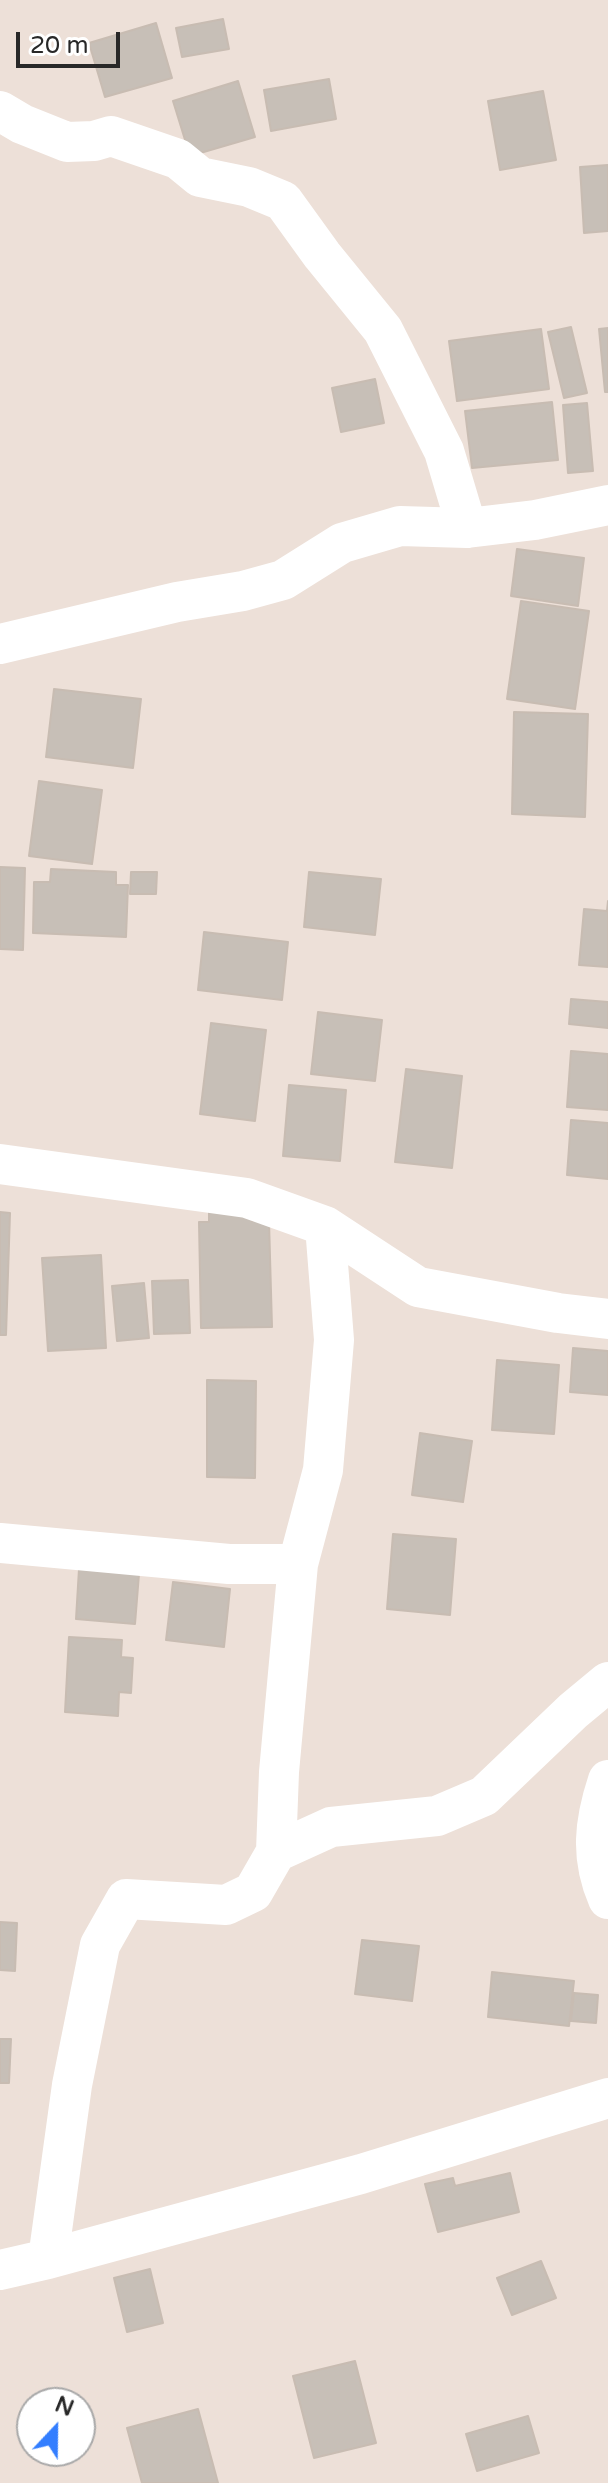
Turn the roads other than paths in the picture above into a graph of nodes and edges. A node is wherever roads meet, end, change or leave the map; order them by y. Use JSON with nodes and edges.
{"nodes":[{"id":1,"x":0,"y":111,"type":"edge"},
{"id":2,"x":608,"y":505,"type":"edge"},
{"id":3,"x":467,"y":528,"type":"junction"},
{"id":4,"x":0,"y":644,"type":"edge"},
{"id":5,"x":0,"y":1164,"type":"edge"},
{"id":6,"x":325,"y":1226,"type":"junction"},
{"id":7,"x":608,"y":1319,"type":"edge"},
{"id":8,"x":0,"y":1543,"type":"edge"},
{"id":9,"x":298,"y":1564,"type":"junction"},
{"id":10,"x":608,"y":1682,"type":"edge"},
{"id":11,"x":608,"y":1780,"type":"edge"},
{"id":12,"x":276,"y":1852,"type":"junction"},
{"id":13,"x":608,"y":1899,"type":"edge"},
{"id":14,"x":608,"y":2098,"type":"edge"},
{"id":15,"x":48,"y":2259,"type":"junction"},
{"id":16,"x":0,"y":2270,"type":"edge"}],
"edges":[{"from":1,"to":3,"type":"street"},
{"from":2,"to":3,"type":"street"},
{"from":3,"to":4,"type":"street"},
{"from":5,"to":6,"type":"street"},
{"from":6,"to":7,"type":"street"},
{"from":6,"to":9,"type":"street"},
{"from":8,"to":9,"type":"street"},
{"from":9,"to":12,"type":"street"},
{"from":10,"to":12,"type":"street"},
{"from":11,"to":13,"type":"street"},
{"from":12,"to":15,"type":"street"},
{"from":14,"to":15,"type":"street"},
{"from":15,"to":16,"type":"street"}]}
